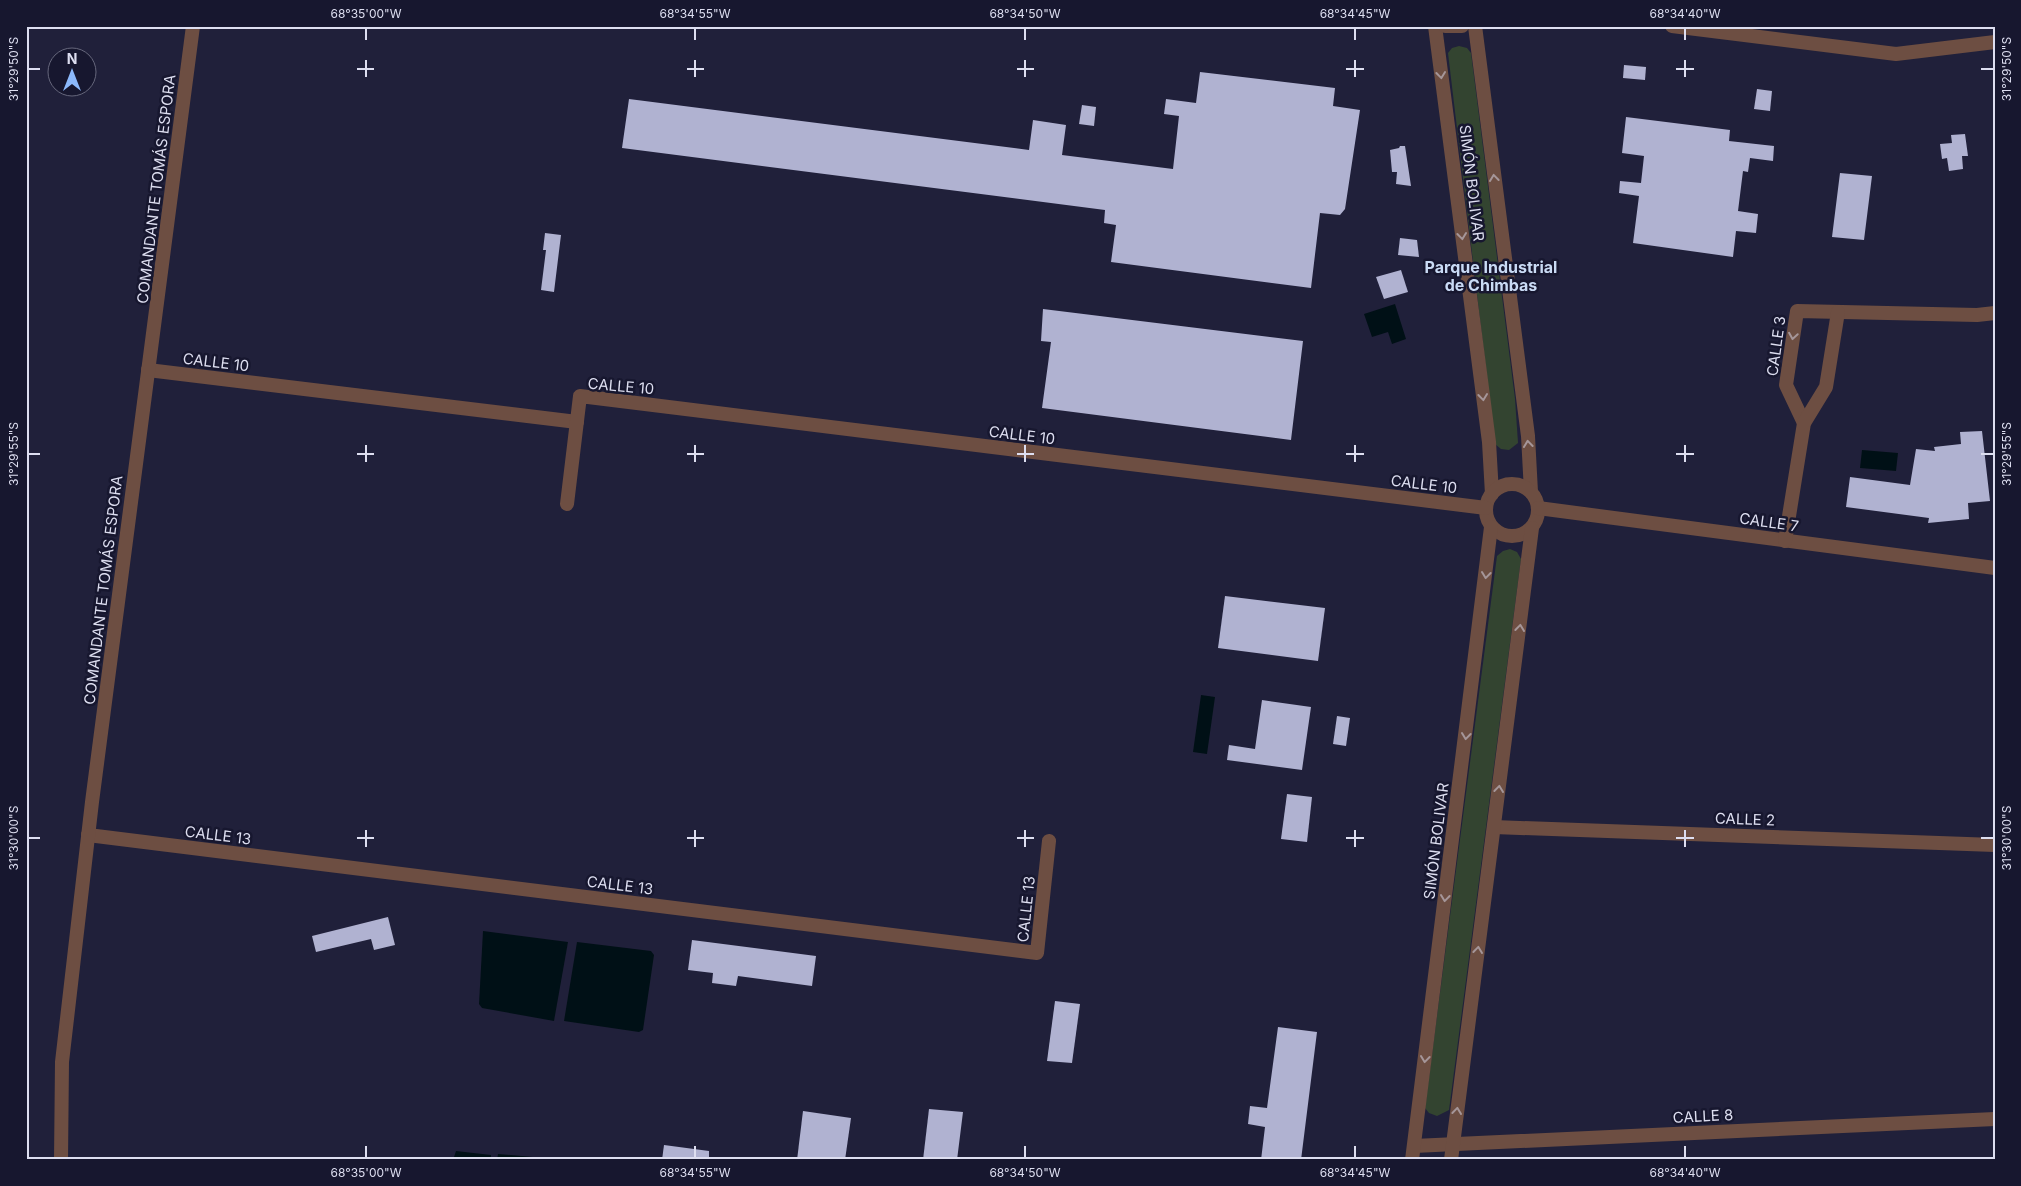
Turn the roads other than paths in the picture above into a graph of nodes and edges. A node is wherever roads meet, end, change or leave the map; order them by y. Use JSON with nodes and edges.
{"nodes":[{"id":1,"x":193,"y":26,"type":"edge"},
{"id":2,"x":1435,"y":26,"type":"edge"},
{"id":3,"x":1445,"y":26,"type":"edge"},
{"id":4,"x":1462,"y":26,"type":"edge"},
{"id":5,"x":1475,"y":26,"type":"edge"},
{"id":6,"x":1672,"y":26,"type":"edge"},
{"id":7,"x":1705,"y":28,"type":"edge"},
{"id":8,"x":1995,"y":42,"type":"edge"},
{"id":9,"x":1838,"y":312,"type":"junction"},
{"id":10,"x":1995,"y":313,"type":"edge"},
{"id":11,"x":148,"y":370,"type":"junction"},
{"id":12,"x":577,"y":422,"type":"junction"},
{"id":13,"x":1804,"y":423,"type":"junction"},
{"id":14,"x":1531,"y":492,"type":"junction"},
{"id":15,"x":1492,"y":494,"type":"junction"},
{"id":16,"x":567,"y":504,"type":"dead end"},
{"id":17,"x":1486,"y":508,"type":"junction"},
{"id":18,"x":1538,"y":508,"type":"junction"},
{"id":19,"x":1492,"y":527,"type":"junction"},
{"id":20,"x":1532,"y":528,"type":"junction"},
{"id":21,"x":1785,"y":540,"type":"junction"},
{"id":22,"x":1995,"y":568,"type":"edge"},
{"id":23,"x":1494,"y":826,"type":"junction"},
{"id":24,"x":88,"y":835,"type":"junction"},
{"id":25,"x":1049,"y":842,"type":"dead end"},
{"id":26,"x":1995,"y":845,"type":"edge"},
{"id":27,"x":1995,"y":1119,"type":"edge"},
{"id":28,"x":1453,"y":1144,"type":"junction"},
{"id":29,"x":1413,"y":1153,"type":"edge"},
{"id":30,"x":61,"y":1160,"type":"edge"},
{"id":31,"x":1451,"y":1160,"type":"edge"}],
"edges":[{"from":1,"to":11,"type":"street","name":"COMANDANTE TOMÁS ESPORA"},
{"from":2,"to":15,"type":"street","name":"SIMÓN BOLIVAR","one_way":true},
{"from":3,"to":4,"type":"street"},
{"from":14,"to":5,"type":"street","name":"SIMÓN BOLIVAR","one_way":true},
{"from":6,"to":7,"type":"street"},
{"from":7,"to":8,"type":"street"},
{"from":9,"to":10,"type":"street","name":"CALLE 3"},
{"from":9,"to":13,"type":"street"},
{"from":9,"to":13,"type":"street","name":"CALLE 3","one_way":true},
{"from":11,"to":12,"type":"street","name":"CALLE 10"},
{"from":11,"to":24,"type":"street","name":"COMANDANTE TOMÁS ESPORA"},
{"from":12,"to":16,"type":"street","name":"CALLE 10"},
{"from":12,"to":17,"type":"street","name":"CALLE 10"},
{"from":13,"to":21,"type":"street"},
{"from":14,"to":15,"type":"street"},
{"from":14,"to":18,"type":"street"},
{"from":15,"to":17,"type":"street"},
{"from":17,"to":19,"type":"street"},
{"from":18,"to":20,"type":"street"},
{"from":18,"to":21,"type":"street","name":"CALLE 7"},
{"from":19,"to":20,"type":"street"},
{"from":19,"to":29,"type":"street","name":"SIMÓN BOLIVAR","one_way":true},
{"from":23,"to":20,"type":"street","one_way":true},
{"from":21,"to":22,"type":"street","name":"CALLE 7"},
{"from":23,"to":26,"type":"street","name":"CALLE 2"},
{"from":28,"to":23,"type":"street","one_way":true},
{"from":24,"to":25,"type":"street","name":"CALLE 13"},
{"from":24,"to":30,"type":"street","name":"COMANDANTE TOMÁS ESPORA"},
{"from":27,"to":28,"type":"street","name":"CALLE 8"},
{"from":28,"to":29,"type":"street","name":"CALLE 8"},
{"from":28,"to":31,"type":"street"}]}
